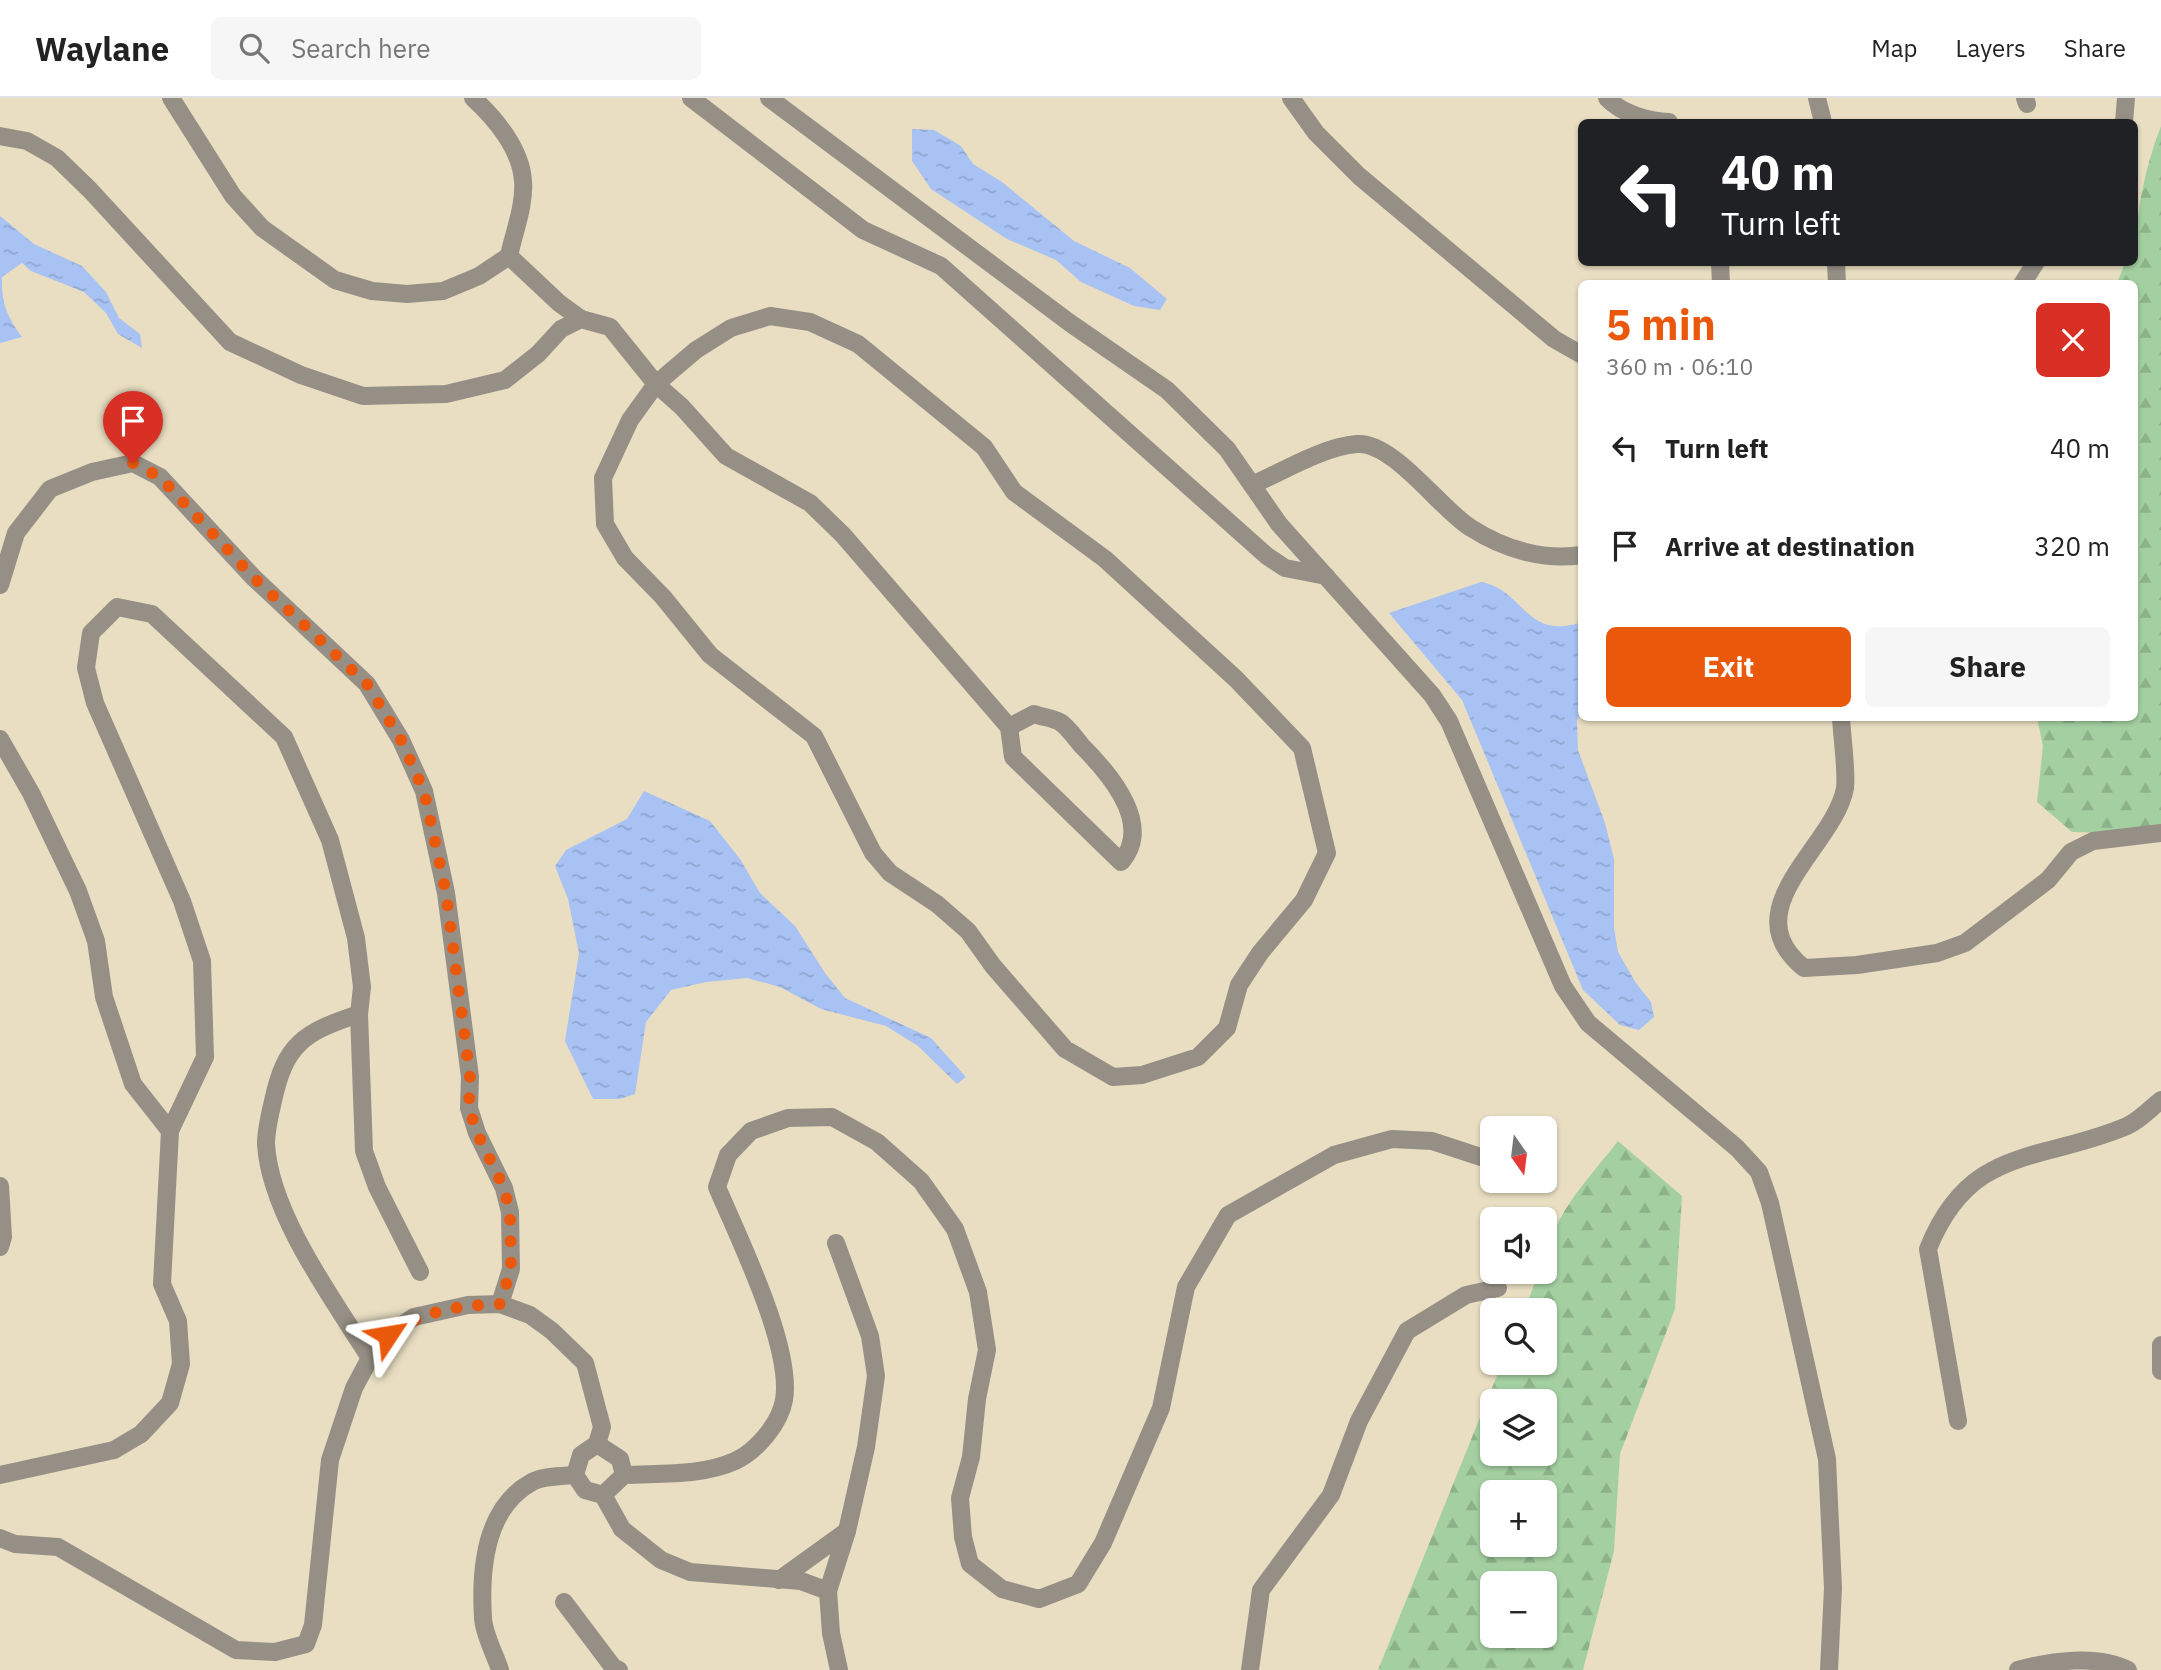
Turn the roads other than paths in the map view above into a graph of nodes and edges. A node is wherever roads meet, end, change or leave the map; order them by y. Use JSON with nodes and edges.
{"nodes":[{"id":1,"x":171,"y":98,"type":"edge"},
{"id":2,"x":473,"y":98,"type":"edge"},
{"id":3,"x":691,"y":98,"type":"edge"},
{"id":4,"x":769,"y":98,"type":"edge"},
{"id":5,"x":1291,"y":98,"type":"edge"},
{"id":6,"x":1607,"y":98,"type":"edge"},
{"id":7,"x":1817,"y":98,"type":"edge"},
{"id":8,"x":2126,"y":98,"type":"edge"},
{"id":9,"x":1646,"y":119,"type":"edge"},
{"id":10,"x":1822,"y":119,"type":"edge"},
{"id":11,"x":2124,"y":119,"type":"edge"},
{"id":12,"x":0,"y":136,"type":"edge"},
{"id":13,"x":509,"y":256,"type":"junction"},
{"id":14,"x":581,"y":319,"type":"junction"},
{"id":15,"x":1578,"y":353,"type":"edge"},
{"id":16,"x":656,"y":384,"type":"junction"},
{"id":17,"x":1252,"y":485,"type":"junction"},
{"id":18,"x":1578,"y":556,"type":"edge"},
{"id":19,"x":1326,"y":576,"type":"junction"},
{"id":20,"x":0,"y":585,"type":"edge"},
{"id":21,"x":1841,"y":721,"type":"edge"},
{"id":22,"x":1009,"y":727,"type":"junction"},
{"id":23,"x":0,"y":739,"type":"edge"},
{"id":24,"x":2161,"y":833,"type":"edge"},
{"id":25,"x":359,"y":1014,"type":"junction"},
{"id":26,"x":2161,"y":1100,"type":"edge"},
{"id":27,"x":170,"y":1131,"type":"junction"},
{"id":28,"x":1480,"y":1157,"type":"edge"},
{"id":29,"x":0,"y":1186,"type":"edge"},
{"id":30,"x":836,"y":1243,"type":"dead end"},
{"id":31,"x":0,"y":1247,"type":"edge"},
{"id":32,"x":421,"y":1272,"type":"dead end"},
{"id":33,"x":1499,"y":1288,"type":"dead end"},
{"id":34,"x":500,"y":1304,"type":"junction"},
{"id":35,"x":2161,"y":1345,"type":"edge"},
{"id":36,"x":370,"y":1358,"type":"junction"},
{"id":37,"x":2161,"y":1371,"type":"edge"},
{"id":38,"x":1958,"y":1421,"type":"dead end"},
{"id":39,"x":597,"y":1444,"type":"junction"},
{"id":40,"x":0,"y":1475,"type":"edge"},
{"id":41,"x":575,"y":1475,"type":"junction"},
{"id":42,"x":624,"y":1475,"type":"junction"},
{"id":43,"x":603,"y":1496,"type":"junction"},
{"id":44,"x":847,"y":1531,"type":"junction"},
{"id":45,"x":0,"y":1538,"type":"edge"},
{"id":46,"x":779,"y":1581,"type":"junction"},
{"id":47,"x":828,"y":1591,"type":"junction"},
{"id":48,"x":564,"y":1602,"type":"dead end"},
{"id":49,"x":500,"y":1670,"type":"edge"},
{"id":50,"x":620,"y":1670,"type":"edge"},
{"id":51,"x":839,"y":1670,"type":"edge"},
{"id":52,"x":1250,"y":1670,"type":"edge"},
{"id":53,"x":1829,"y":1670,"type":"edge"},
{"id":54,"x":2018,"y":1670,"type":"edge"},
{"id":55,"x":2128,"y":1670,"type":"edge"}],
"edges":[{"from":1,"to":13,"type":"street"},
{"from":2,"to":13,"type":"street"},
{"from":3,"to":19,"type":"street"},
{"from":4,"to":17,"type":"street"},
{"from":5,"to":15,"type":"street"},
{"from":6,"to":9,"type":"street"},
{"from":7,"to":10,"type":"street"},
{"from":8,"to":11,"type":"street"},
{"from":12,"to":14,"type":"street"},
{"from":13,"to":14,"type":"street"},
{"from":14,"to":16,"type":"street"},
{"from":16,"to":16,"type":"street"},
{"from":16,"to":22,"type":"street"},
{"from":17,"to":18,"type":"street"},
{"from":17,"to":19,"type":"street"},
{"from":19,"to":53,"type":"street"},
{"from":20,"to":34,"type":"street"},
{"from":21,"to":24,"type":"street"},
{"from":22,"to":22,"type":"street"},
{"from":23,"to":27,"type":"street"},
{"from":25,"to":27,"type":"street"},
{"from":25,"to":32,"type":"street"},
{"from":25,"to":36,"type":"street"},
{"from":26,"to":38,"type":"street"},
{"from":27,"to":40,"type":"street"},
{"from":28,"to":42,"type":"street"},
{"from":29,"to":31,"type":"street"},
{"from":30,"to":44,"type":"street"},
{"from":33,"to":52,"type":"street"},
{"from":34,"to":36,"type":"street"},
{"from":34,"to":39,"type":"street"},
{"from":35,"to":37,"type":"street"},
{"from":36,"to":45,"type":"street"},
{"from":39,"to":41,"type":"street"},
{"from":39,"to":42,"type":"street"},
{"from":41,"to":43,"type":"street"},
{"from":41,"to":49,"type":"street"},
{"from":42,"to":43,"type":"street"},
{"from":43,"to":46,"type":"street"},
{"from":44,"to":46,"type":"street"},
{"from":44,"to":47,"type":"street"},
{"from":46,"to":47,"type":"street"},
{"from":47,"to":51,"type":"street"},
{"from":48,"to":50,"type":"street"},
{"from":54,"to":55,"type":"street"}]}
